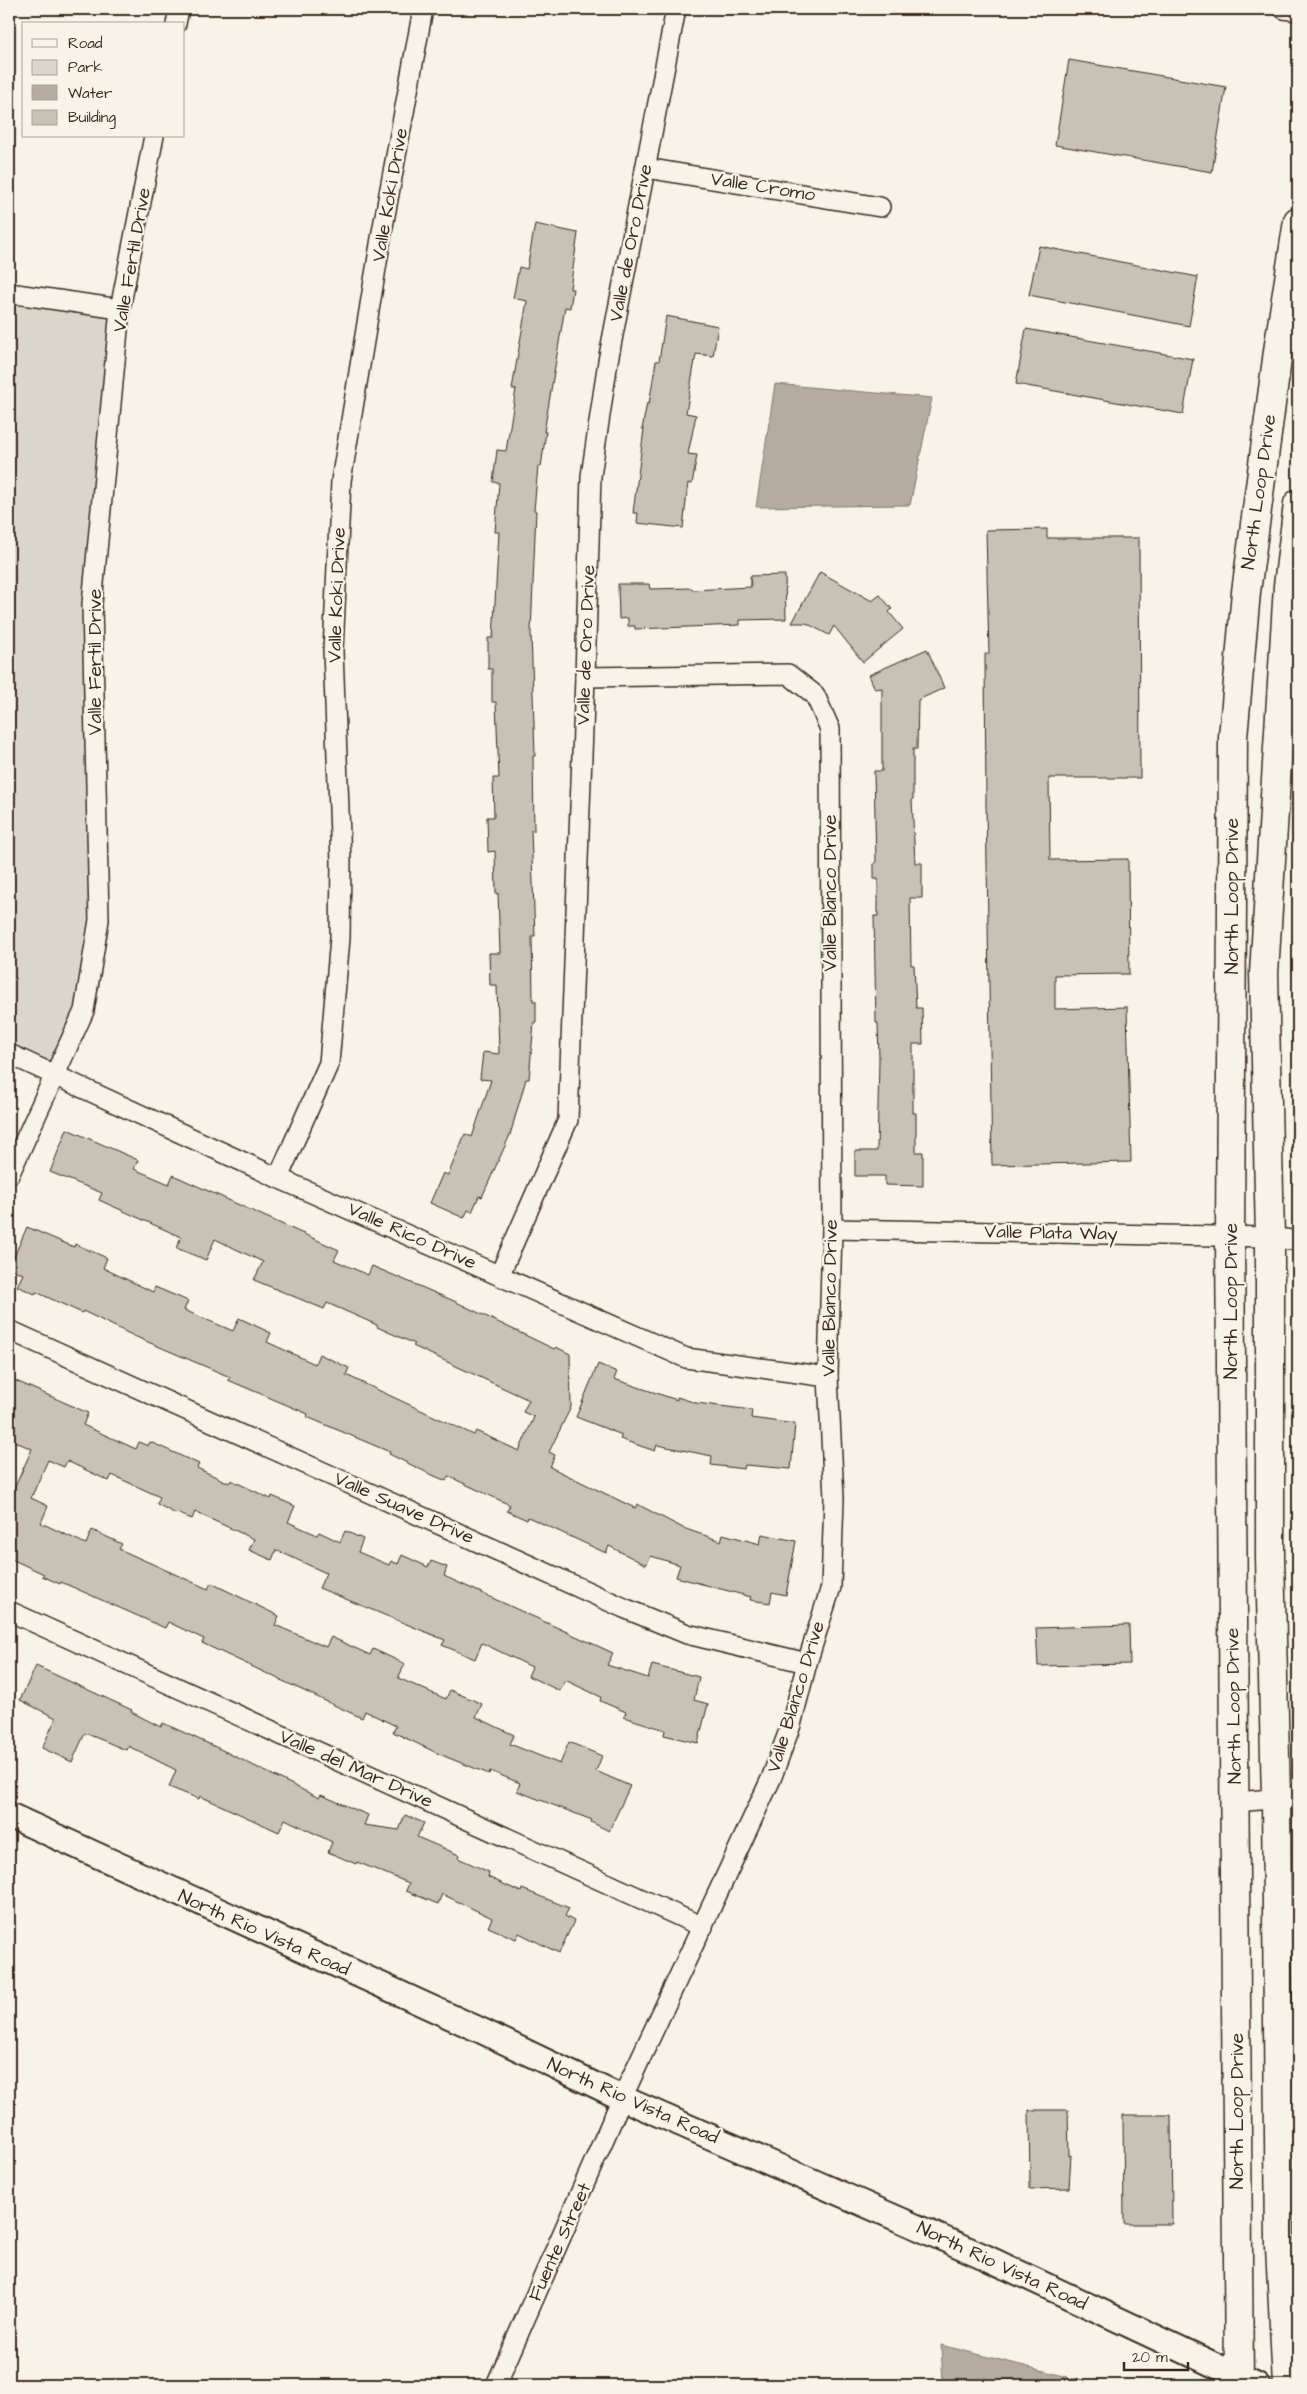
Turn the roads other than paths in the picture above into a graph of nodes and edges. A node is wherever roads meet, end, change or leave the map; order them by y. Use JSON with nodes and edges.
{"nodes":[{"id":1,"x":179,"y":9,"type":"edge"},
{"id":2,"x":424,"y":9,"type":"edge"},
{"id":3,"x":676,"y":9,"type":"edge"},
{"id":4,"x":1284,"y":9,"type":"edge"},
{"id":5,"x":1298,"y":12,"type":"edge"},
{"id":6,"x":176,"y":22,"type":"edge"},
{"id":7,"x":154,"y":138,"type":"edge"},
{"id":8,"x":646,"y":168,"type":"junction"},
{"id":9,"x":880,"y":207,"type":"dead end"},
{"id":10,"x":1298,"y":221,"type":"edge"},
{"id":11,"x":9,"y":293,"type":"edge"},
{"id":12,"x":120,"y":309,"type":"junction"},
{"id":13,"x":1289,"y":346,"type":"edge"},
{"id":14,"x":1298,"y":504,"type":"edge"},
{"id":15,"x":586,"y":677,"type":"junction"},
{"id":16,"x":9,"y":1054,"type":"edge"},
{"id":17,"x":56,"y":1074,"type":"junction"},
{"id":18,"x":9,"y":1175,"type":"edge"},
{"id":19,"x":278,"y":1178,"type":"junction"},
{"id":20,"x":832,"y":1229,"type":"junction"},
{"id":21,"x":1230,"y":1236,"type":"junction"},
{"id":22,"x":1270,"y":1236,"type":"junction"},
{"id":23,"x":1298,"y":1241,"type":"edge"},
{"id":24,"x":500,"y":1274,"type":"junction"},
{"id":25,"x":9,"y":1330,"type":"edge"},
{"id":26,"x":828,"y":1377,"type":"junction"},
{"id":27,"x":9,"y":1611,"type":"edge"},
{"id":28,"x":807,"y":1663,"type":"junction"},
{"id":29,"x":1287,"y":1797,"type":"edge"},
{"id":30,"x":1235,"y":1802,"type":"junction"},
{"id":31,"x":9,"y":1815,"type":"edge"},
{"id":32,"x":703,"y":1927,"type":"junction"},
{"id":33,"x":622,"y":2098,"type":"junction"},
{"id":34,"x":1245,"y":2383,"type":"edge"},
{"id":35,"x":496,"y":2385,"type":"edge"},
{"id":36,"x":1288,"y":2385,"type":"edge"}],
"edges":[{"from":1,"to":6,"type":"street"},
{"from":2,"to":19,"type":"street","name":"Valle Koki Drive"},
{"from":3,"to":8,"type":"street","name":"Valle de Oro Drive"},
{"from":4,"to":5,"type":"street"},
{"from":7,"to":12,"type":"street","name":"Valle Fertil Drive"},
{"from":8,"to":9,"type":"street","name":"Valle Cromo"},
{"from":8,"to":15,"type":"street","name":"Valle de Oro Drive"},
{"from":10,"to":13,"type":"main road","name":"North Loop Drive"},
{"from":11,"to":12,"type":"street"},
{"from":12,"to":17,"type":"street","name":"Valle Fertil Drive"},
{"from":13,"to":21,"type":"main road","name":"North Loop Drive"},
{"from":14,"to":22,"type":"main road","name":"North Loop Drive"},
{"from":15,"to":20,"type":"street","name":"Valle Blanco Drive"},
{"from":15,"to":24,"type":"street","name":"Valle de Oro Drive"},
{"from":16,"to":17,"type":"street","name":"Valle Rico Drive"},
{"from":17,"to":18,"type":"street","name":"Valle Fertil Drive"},
{"from":17,"to":19,"type":"street","name":"Valle Rico Drive"},
{"from":19,"to":24,"type":"street","name":"Valle Rico Drive"},
{"from":20,"to":21,"type":"street","name":"Valle Plata Way"},
{"from":20,"to":26,"type":"street","name":"Valle Blanco Drive"},
{"from":21,"to":22,"type":"street","name":"Valle Plata Way"},
{"from":21,"to":30,"type":"main road","name":"North Loop Drive"},
{"from":22,"to":23,"type":"street","name":"Valle Plata Way"},
{"from":22,"to":29,"type":"main road","name":"North Loop Drive"},
{"from":24,"to":26,"type":"street","name":"Valle Rico Drive"},
{"from":25,"to":28,"type":"street","name":"Valle Suave Drive"},
{"from":26,"to":28,"type":"street","name":"Valle Blanco Drive"},
{"from":27,"to":32,"type":"street","name":"Valle del Mar Drive"},
{"from":28,"to":32,"type":"street","name":"Valle Blanco Drive"},
{"from":29,"to":30,"type":"street"},
{"from":29,"to":36,"type":"main road","name":"North Loop Drive"},
{"from":30,"to":34,"type":"main road","name":"North Loop Drive"},
{"from":31,"to":33,"type":"street","name":"North Rio Vista Road"},
{"from":32,"to":33,"type":"street","name":"Valle Blanco Drive"},
{"from":33,"to":34,"type":"street","name":"North Rio Vista Road"},
{"from":33,"to":35,"type":"street","name":"Fuente Street"}]}
